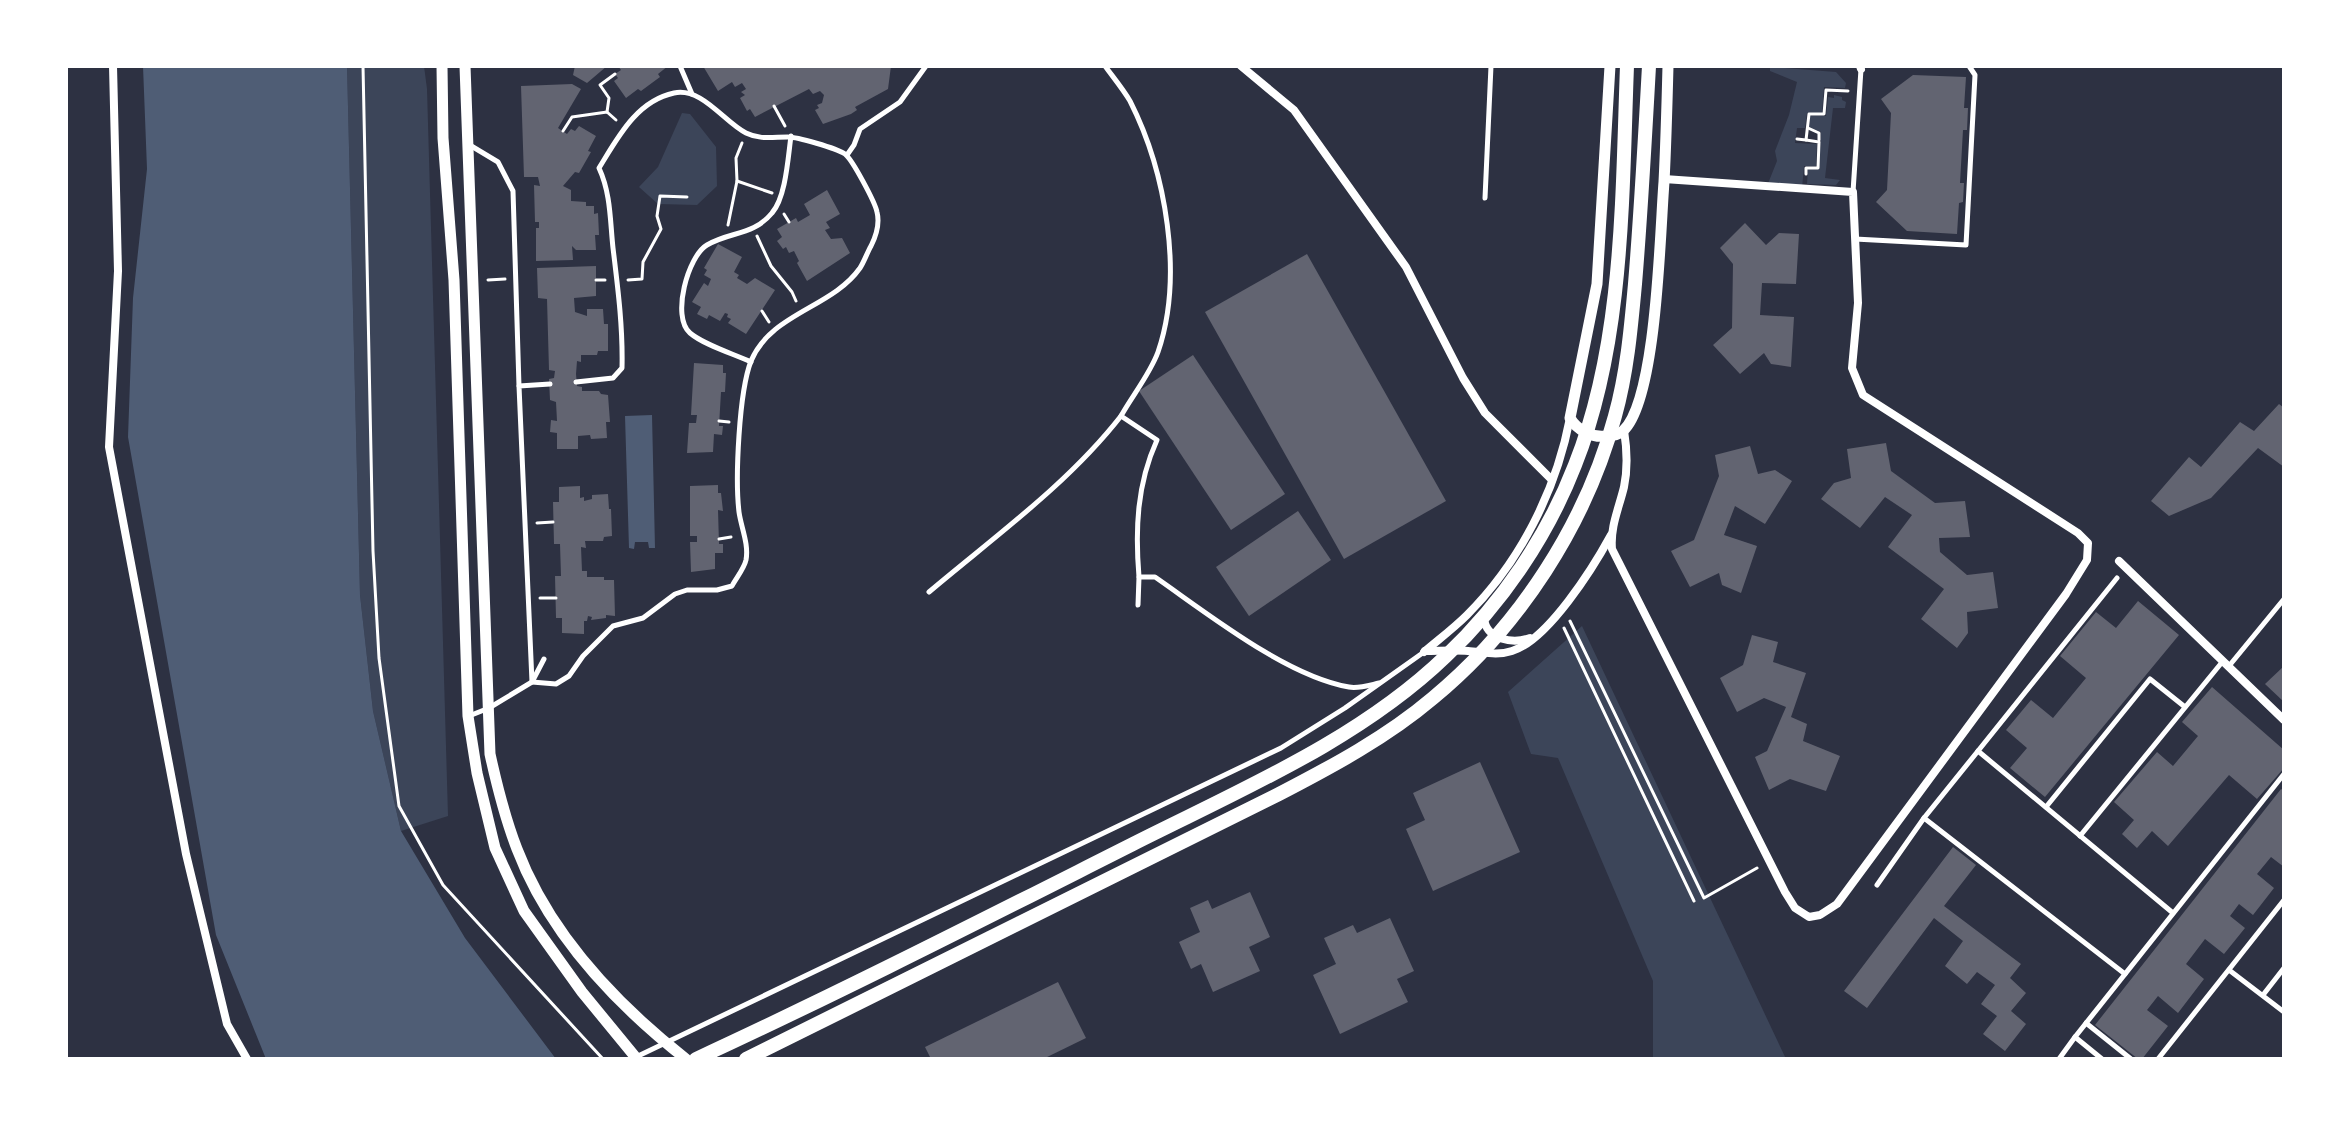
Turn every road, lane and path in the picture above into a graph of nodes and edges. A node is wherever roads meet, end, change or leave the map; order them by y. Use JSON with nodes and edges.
{"nodes":[{"id":1,"x":113,"y":66,"type":"edge"},
{"id":2,"x":363,"y":66,"type":"edge"},
{"id":3,"x":442,"y":66,"type":"edge"},
{"id":4,"x":465,"y":66,"type":"edge"},
{"id":5,"x":680,"y":66,"type":"edge"},
{"id":6,"x":926,"y":66,"type":"edge"},
{"id":7,"x":1105,"y":66,"type":"edge"},
{"id":8,"x":1241,"y":66,"type":"edge"},
{"id":9,"x":1491,"y":66,"type":"edge"},
{"id":10,"x":1610,"y":66,"type":"edge"},
{"id":11,"x":1627,"y":66,"type":"edge"},
{"id":12,"x":1649,"y":66,"type":"edge"},
{"id":13,"x":1668,"y":66,"type":"edge"},
{"id":14,"x":1969,"y":66,"type":"edge"},
{"id":15,"x":1860,"y":67,"type":"edge"},
{"id":16,"x":615,"y":74,"type":"dead end"},
{"id":17,"x":1859,"y":92,"type":"junction"},
{"id":18,"x":692,"y":94,"type":"junction"},
{"id":19,"x":774,"y":106,"type":"dead end"},
{"id":20,"x":607,"y":112,"type":"junction"},
{"id":21,"x":624,"y":127,"type":"junction"},
{"id":22,"x":1808,"y":128,"type":"junction"},
{"id":23,"x":563,"y":131,"type":"dead end"},
{"id":24,"x":745,"y":133,"type":"junction"},
{"id":25,"x":791,"y":136,"type":"junction"},
{"id":26,"x":1797,"y":139,"type":"dead end"},
{"id":27,"x":1806,"y":140,"type":"junction"},
{"id":28,"x":465,"y":142,"type":"junction"},
{"id":29,"x":1819,"y":142,"type":"junction"},
{"id":30,"x":847,"y":155,"type":"junction"},
{"id":31,"x":1805,"y":177,"type":"dead end"},
{"id":32,"x":1664,"y":179,"type":"junction"},
{"id":33,"x":737,"y":181,"type":"junction"},
{"id":34,"x":1853,"y":192,"type":"junction"},
{"id":35,"x":780,"y":195,"type":"junction"},
{"id":36,"x":687,"y":197,"type":"dead end"},
{"id":37,"x":1485,"y":198,"type":"dead end"},
{"id":38,"x":756,"y":229,"type":"junction"},
{"id":39,"x":1936,"y":233,"type":"dead end"},
{"id":40,"x":725,"y":237,"type":"junction"},
{"id":41,"x":1854,"y":239,"type":"junction"},
{"id":42,"x":1936,"y":243,"type":"junction"},
{"id":43,"x":515,"y":278,"type":"junction"},
{"id":44,"x":471,"y":281,"type":"junction"},
{"id":45,"x":617,"y":281,"type":"junction"},
{"id":46,"x":799,"y":311,"type":"junction"},
{"id":47,"x":751,"y":362,"type":"junction"},
{"id":48,"x":576,"y":382,"type":"dead end"},
{"id":49,"x":550,"y":384,"type":"dead end"},
{"id":50,"x":519,"y":386,"type":"junction"},
{"id":51,"x":1121,"y":416,"type":"junction"},
{"id":52,"x":1570,"y":418,"type":"junction"},
{"id":53,"x":1624,"y":430,"type":"junction"},
{"id":54,"x":1552,"y":480,"type":"junction"},
{"id":55,"x":553,"y":522,"type":"dead end"},
{"id":56,"x":525,"y":523,"type":"junction"},
{"id":57,"x":1611,"y":535,"type":"junction"},
{"id":58,"x":2119,"y":561,"type":"dead end"},
{"id":59,"x":1139,"y":577,"type":"junction"},
{"id":60,"x":1499,"y":578,"type":"junction"},
{"id":61,"x":2117,"y":578,"type":"dead end"},
{"id":62,"x":929,"y":592,"type":"dead end"},
{"id":63,"x":529,"y":598,"type":"junction"},
{"id":64,"x":556,"y":598,"type":"dead end"},
{"id":65,"x":2283,"y":604,"type":"edge"},
{"id":66,"x":1138,"y":605,"type":"dead end"},
{"id":67,"x":1557,"y":614,"type":"junction"},
{"id":68,"x":1576,"y":632,"type":"dead end"},
{"id":69,"x":1535,"y":637,"type":"junction"},
{"id":70,"x":1424,"y":652,"type":"junction"},
{"id":71,"x":544,"y":659,"type":"dead end"},
{"id":72,"x":2226,"y":664,"type":"junction"},
{"id":73,"x":532,"y":682,"type":"junction"},
{"id":74,"x":1381,"y":683,"type":"junction"},
{"id":75,"x":2185,"y":707,"type":"junction"},
{"id":76,"x":489,"y":708,"type":"junction"},
{"id":77,"x":468,"y":716,"type":"junction"},
{"id":78,"x":2284,"y":720,"type":"edge"},
{"id":79,"x":1978,"y":751,"type":"junction"},
{"id":80,"x":2284,"y":774,"type":"edge"},
{"id":81,"x":2046,"y":807,"type":"junction"},
{"id":82,"x":1924,"y":818,"type":"junction"},
{"id":83,"x":2080,"y":836,"type":"junction"},
{"id":84,"x":1769,"y":862,"type":"junction"},
{"id":85,"x":1877,"y":885,"type":"dead end"},
{"id":86,"x":2284,"y":900,"type":"edge"},
{"id":87,"x":1694,"y":901,"type":"dead end"},
{"id":88,"x":2173,"y":913,"type":"junction"},
{"id":89,"x":2284,"y":968,"type":"edge"},
{"id":90,"x":2229,"y":970,"type":"junction"},
{"id":91,"x":2125,"y":974,"type":"junction"},
{"id":92,"x":2263,"y":995,"type":"junction"},
{"id":93,"x":2284,"y":1012,"type":"edge"},
{"id":94,"x":2086,"y":1023,"type":"junction"},
{"id":95,"x":2075,"y":1037,"type":"junction"},
{"id":96,"x":665,"y":1043,"type":"junction"},
{"id":97,"x":636,"y":1058,"type":"edge"},
{"id":98,"x":247,"y":1059,"type":"edge"},
{"id":99,"x":603,"y":1059,"type":"edge"},
{"id":100,"x":686,"y":1059,"type":"edge"},
{"id":101,"x":696,"y":1059,"type":"edge"},
{"id":102,"x":746,"y":1059,"type":"edge"},
{"id":103,"x":2059,"y":1059,"type":"edge"},
{"id":104,"x":2102,"y":1059,"type":"edge"},
{"id":105,"x":2131,"y":1059,"type":"edge"},
{"id":106,"x":2158,"y":1059,"type":"edge"}],
"edges":[{"from":1,"to":98,"type":"street"},
{"from":2,"to":99,"type":"path"},
{"from":3,"to":77,"type":"street"},
{"from":4,"to":28,"type":"street"},
{"from":5,"to":18,"type":"lane"},
{"from":6,"to":30,"type":"lane"},
{"from":7,"to":51,"type":"lane"},
{"from":8,"to":54,"type":"street"},
{"from":9,"to":37,"type":"lane"},
{"from":10,"to":52,"type":"street"},
{"from":11,"to":101,"type":"main road"},
{"from":12,"to":102,"type":"main road"},
{"from":13,"to":32,"type":"street"},
{"from":14,"to":42,"type":"lane"},
{"from":15,"to":17,"type":"lane"},
{"from":16,"to":20,"type":"path"},
{"from":17,"to":22,"type":"path"},
{"from":17,"to":34,"type":"lane"},
{"from":18,"to":21,"type":"lane"},
{"from":18,"to":24,"type":"lane"},
{"from":19,"to":25,"type":"path"},
{"from":20,"to":21,"type":"path"},
{"from":20,"to":23,"type":"path"},
{"from":21,"to":45,"type":"lane"},
{"from":22,"to":27,"type":"path"},
{"from":22,"to":29,"type":"path"},
{"from":24,"to":25,"type":"lane"},
{"from":24,"to":33,"type":"path"},
{"from":25,"to":30,"type":"lane"},
{"from":25,"to":35,"type":"lane"},
{"from":26,"to":27,"type":"path"},
{"from":27,"to":29,"type":"path"},
{"from":28,"to":43,"type":"lane"},
{"from":28,"to":44,"type":"street"},
{"from":29,"to":31,"type":"path"},
{"from":30,"to":46,"type":"lane"},
{"from":32,"to":34,"type":"street"},
{"from":32,"to":53,"type":"street"},
{"from":33,"to":35,"type":"path"},
{"from":33,"to":40,"type":"path"},
{"from":34,"to":41,"type":"street"},
{"from":35,"to":38,"type":"lane"},
{"from":36,"to":45,"type":"path"},
{"from":38,"to":40,"type":"lane"},
{"from":38,"to":46,"type":"path"},
{"from":39,"to":42,"type":"lane"},
{"from":40,"to":47,"type":"lane"},
{"from":41,"to":42,"type":"lane"},
{"from":41,"to":84,"type":"street"},
{"from":43,"to":44,"type":"path"},
{"from":43,"to":50,"type":"lane"},
{"from":44,"to":76,"type":"street"},
{"from":45,"to":48,"type":"lane"},
{"from":46,"to":47,"type":"lane"},
{"from":47,"to":73,"type":"lane"},
{"from":49,"to":50,"type":"lane"},
{"from":50,"to":56,"type":"lane"},
{"from":51,"to":59,"type":"lane"},
{"from":51,"to":62,"type":"lane"},
{"from":52,"to":53,"type":"street"},
{"from":52,"to":54,"type":"street"},
{"from":53,"to":57,"type":"street"},
{"from":54,"to":60,"type":"street"},
{"from":55,"to":56,"type":"path"},
{"from":56,"to":63,"type":"lane"},
{"from":57,"to":67,"type":"street"},
{"from":57,"to":84,"type":"street"},
{"from":58,"to":72,"type":"street"},
{"from":59,"to":66,"type":"lane"},
{"from":59,"to":74,"type":"lane"},
{"from":60,"to":69,"type":"street"},
{"from":60,"to":70,"type":"street"},
{"from":61,"to":79,"type":"lane"},
{"from":63,"to":64,"type":"path"},
{"from":63,"to":73,"type":"lane"},
{"from":65,"to":72,"type":"lane"},
{"from":67,"to":69,"type":"street"},
{"from":67,"to":87,"type":"path"},
{"from":68,"to":84,"type":"path"},
{"from":69,"to":70,"type":"street"},
{"from":70,"to":74,"type":"lane"},
{"from":71,"to":73,"type":"lane"},
{"from":72,"to":75,"type":"lane"},
{"from":72,"to":78,"type":"street"},
{"from":73,"to":76,"type":"lane"},
{"from":74,"to":96,"type":"lane"},
{"from":75,"to":81,"type":"lane"},
{"from":75,"to":83,"type":"lane"},
{"from":76,"to":77,"type":"lane"},
{"from":76,"to":96,"type":"street"},
{"from":77,"to":97,"type":"street"},
{"from":79,"to":81,"type":"lane"},
{"from":79,"to":82,"type":"lane"},
{"from":80,"to":88,"type":"lane"},
{"from":81,"to":83,"type":"lane"},
{"from":82,"to":85,"type":"lane"},
{"from":82,"to":91,"type":"lane"},
{"from":83,"to":88,"type":"lane"},
{"from":86,"to":90,"type":"lane"},
{"from":88,"to":91,"type":"lane"},
{"from":89,"to":92,"type":"lane"},
{"from":90,"to":92,"type":"lane"},
{"from":90,"to":106,"type":"lane"},
{"from":91,"to":94,"type":"lane"},
{"from":92,"to":93,"type":"lane"},
{"from":94,"to":95,"type":"lane"},
{"from":94,"to":105,"type":"lane"},
{"from":95,"to":103,"type":"lane"},
{"from":95,"to":104,"type":"lane"},
{"from":96,"to":97,"type":"lane"},
{"from":96,"to":100,"type":"street"}]}
